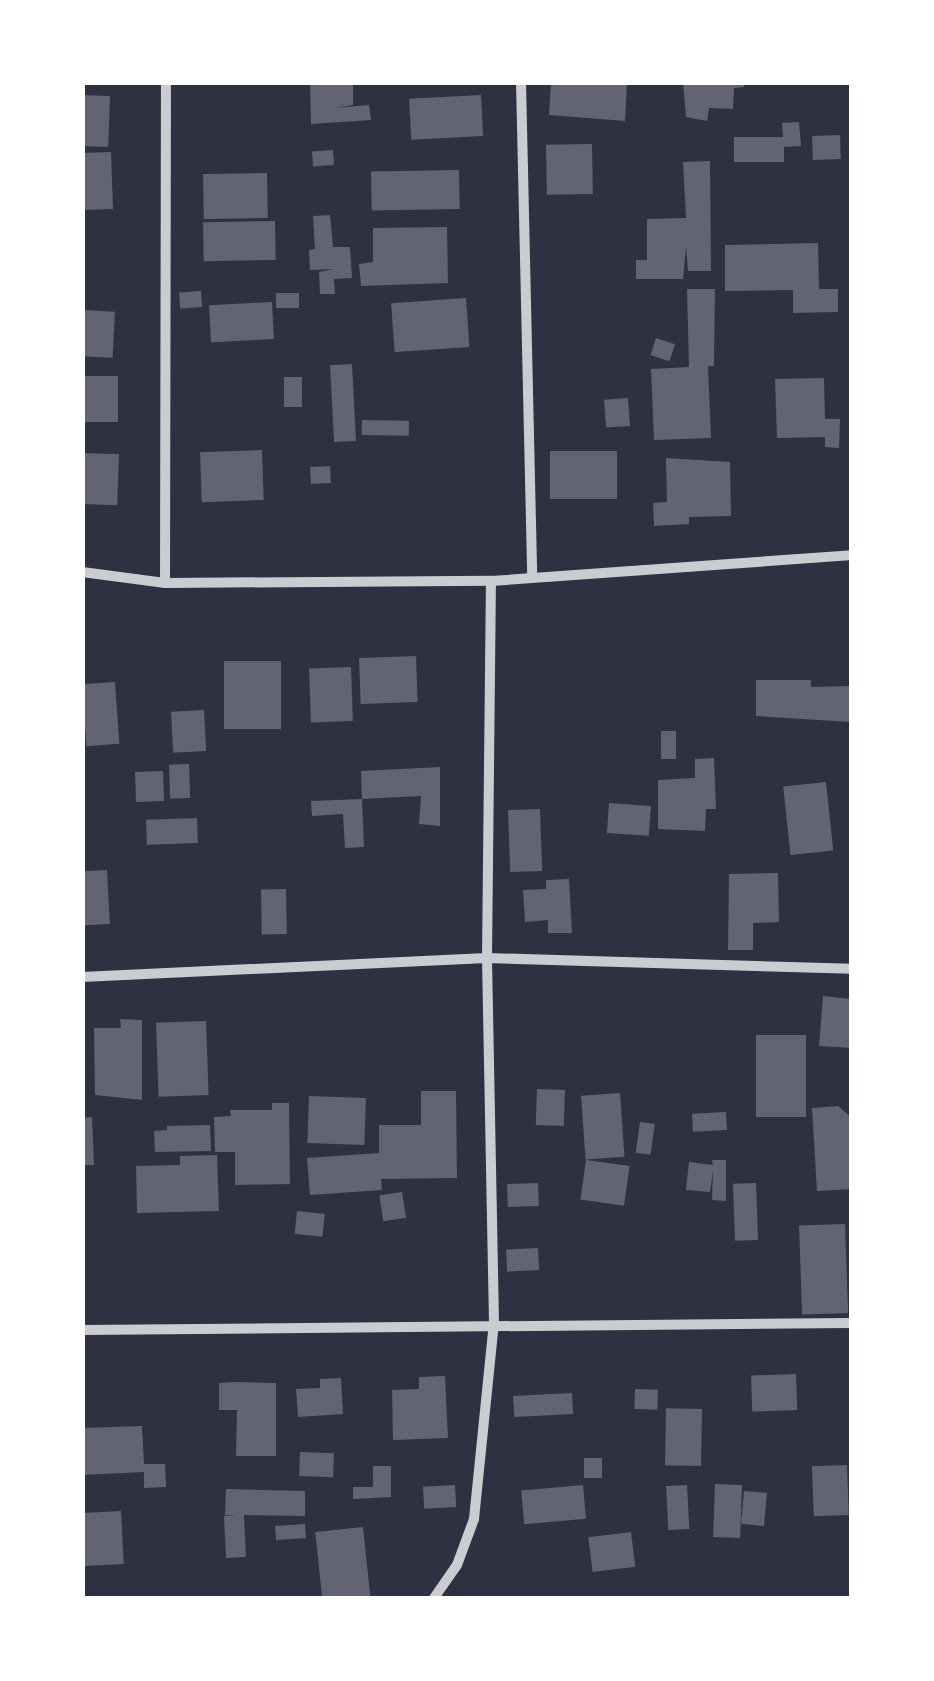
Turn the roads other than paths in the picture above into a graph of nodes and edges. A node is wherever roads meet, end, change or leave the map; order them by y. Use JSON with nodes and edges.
{"nodes":[{"id":1,"x":166,"y":82,"type":"edge"},
{"id":2,"x":521,"y":82,"type":"edge"},
{"id":3,"x":852,"y":555,"type":"edge"},
{"id":4,"x":82,"y":572,"type":"edge"},
{"id":5,"x":532,"y":577,"type":"junction"},
{"id":6,"x":491,"y":581,"type":"junction"},
{"id":7,"x":165,"y":583,"type":"junction"},
{"id":8,"x":487,"y":958,"type":"junction"},
{"id":9,"x":852,"y":969,"type":"edge"},
{"id":10,"x":82,"y":977,"type":"edge"},
{"id":11,"x":852,"y":1322,"type":"edge"},
{"id":12,"x":494,"y":1323,"type":"junction"},
{"id":13,"x":82,"y":1330,"type":"edge"},
{"id":14,"x":434,"y":1598,"type":"edge"}],
"edges":[{"from":1,"to":7,"type":"street"},
{"from":2,"to":5,"type":"street"},
{"from":3,"to":5,"type":"street"},
{"from":4,"to":7,"type":"street"},
{"from":5,"to":6,"type":"street"},
{"from":6,"to":7,"type":"street"},
{"from":6,"to":8,"type":"street"},
{"from":8,"to":9,"type":"street"},
{"from":8,"to":10,"type":"street"},
{"from":8,"to":12,"type":"street"},
{"from":11,"to":12,"type":"street"},
{"from":12,"to":13,"type":"street"},
{"from":12,"to":14,"type":"street"}]}
